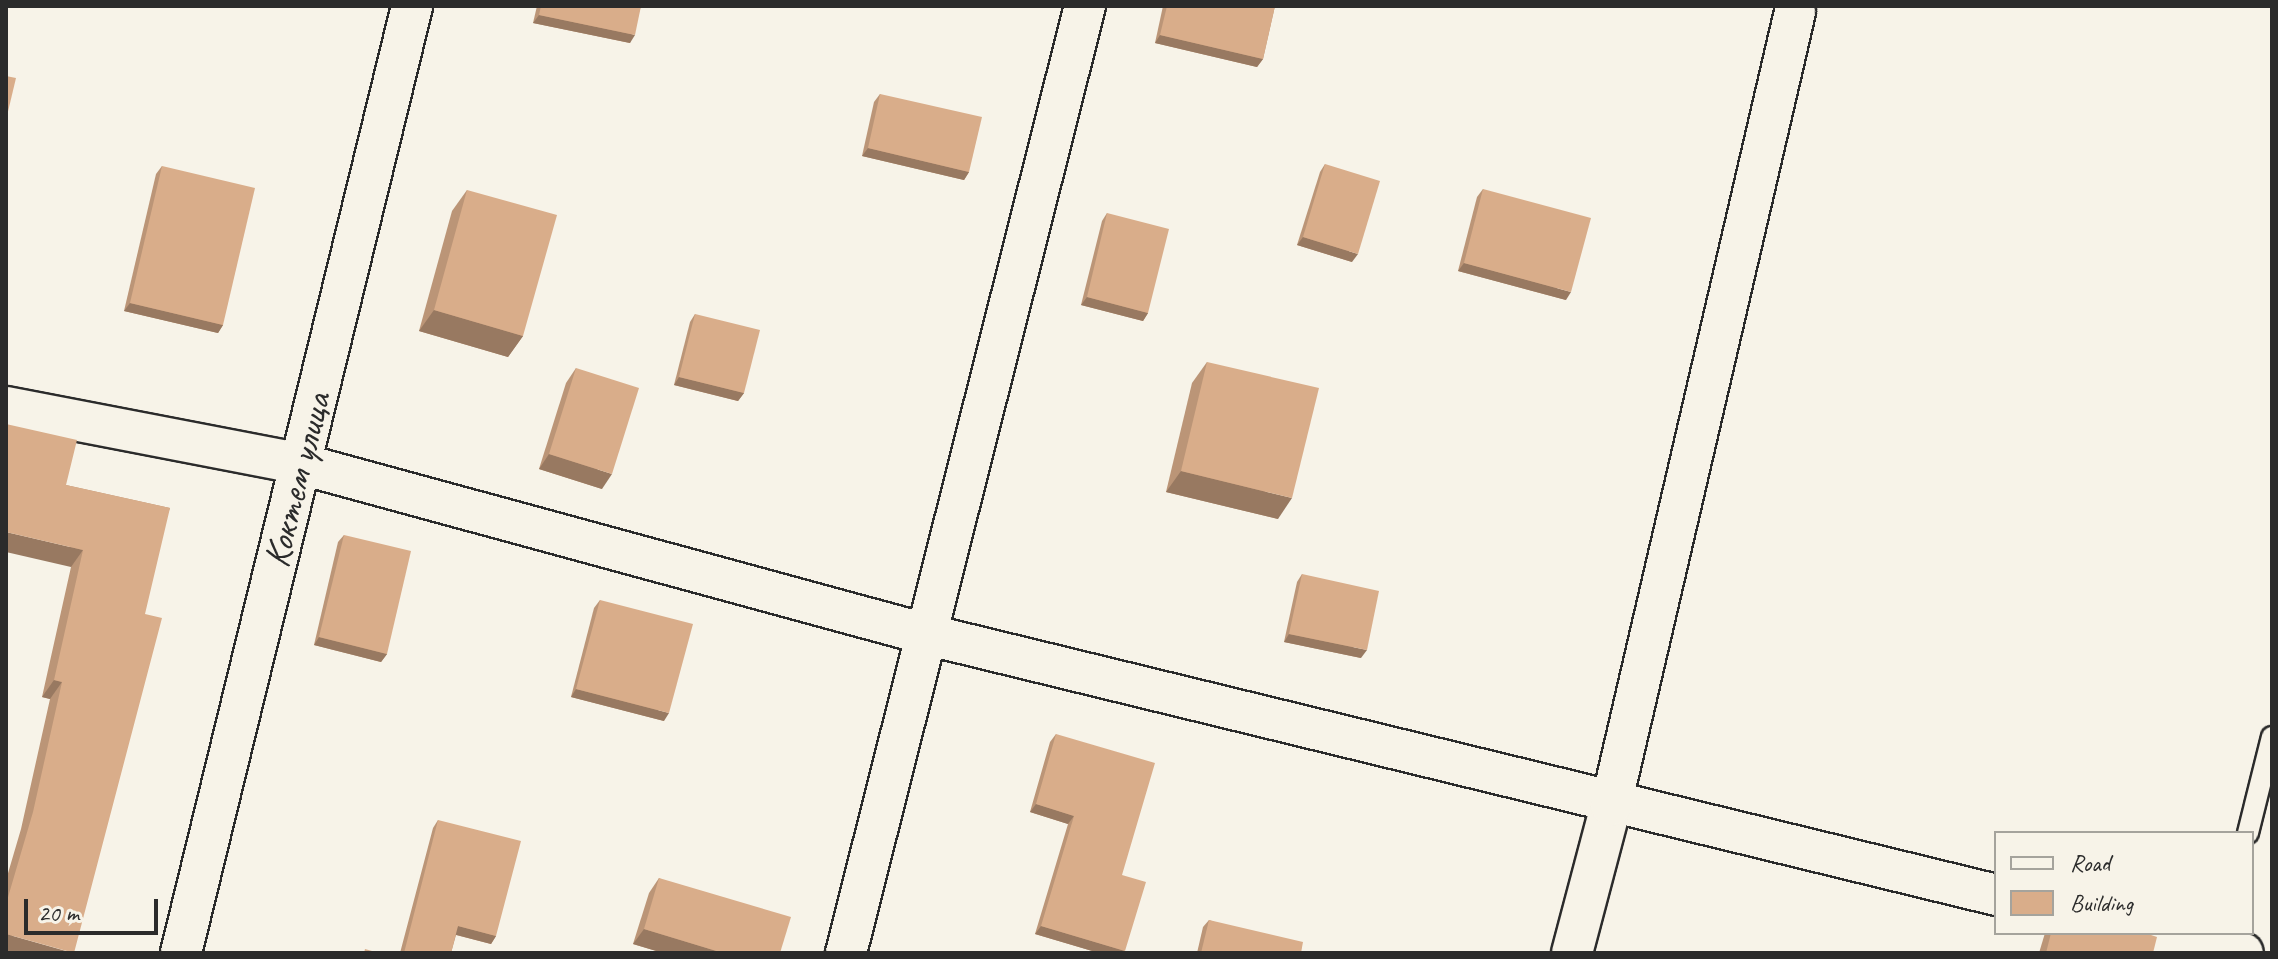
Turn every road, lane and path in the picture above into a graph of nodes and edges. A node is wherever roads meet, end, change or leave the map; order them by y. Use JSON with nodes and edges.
{"nodes":[{"id":1,"x":412,"y":6,"type":"edge"},
{"id":2,"x":1085,"y":6,"type":"edge"},
{"id":3,"x":1795,"y":12,"type":"dead end"},
{"id":4,"x":6,"y":407,"type":"edge"},
{"id":5,"x":301,"y":464,"type":"junction"},
{"id":6,"x":929,"y":635,"type":"junction"},
{"id":7,"x":2272,"y":737,"type":"edge"},
{"id":8,"x":1611,"y":805,"type":"junction"},
{"id":9,"x":2248,"y":831,"type":"edge"},
{"id":10,"x":1994,"y":895,"type":"edge"},
{"id":11,"x":2168,"y":935,"type":"edge"},
{"id":12,"x":2225,"y":947,"type":"edge"},
{"id":13,"x":181,"y":953,"type":"edge"},
{"id":14,"x":846,"y":953,"type":"edge"},
{"id":15,"x":1572,"y":953,"type":"edge"}],
"edges":[{"from":1,"to":5,"type":"street","name":"Коктем улица"},
{"from":2,"to":6,"type":"street"},
{"from":3,"to":8,"type":"street"},
{"from":4,"to":5,"type":"street"},
{"from":5,"to":6,"type":"street"},
{"from":5,"to":13,"type":"street","name":"Коктем улица"},
{"from":6,"to":8,"type":"street"},
{"from":6,"to":14,"type":"street"},
{"from":7,"to":9,"type":"lane"},
{"from":8,"to":10,"type":"street"},
{"from":8,"to":15,"type":"street"},
{"from":11,"to":12,"type":"street"}]}
